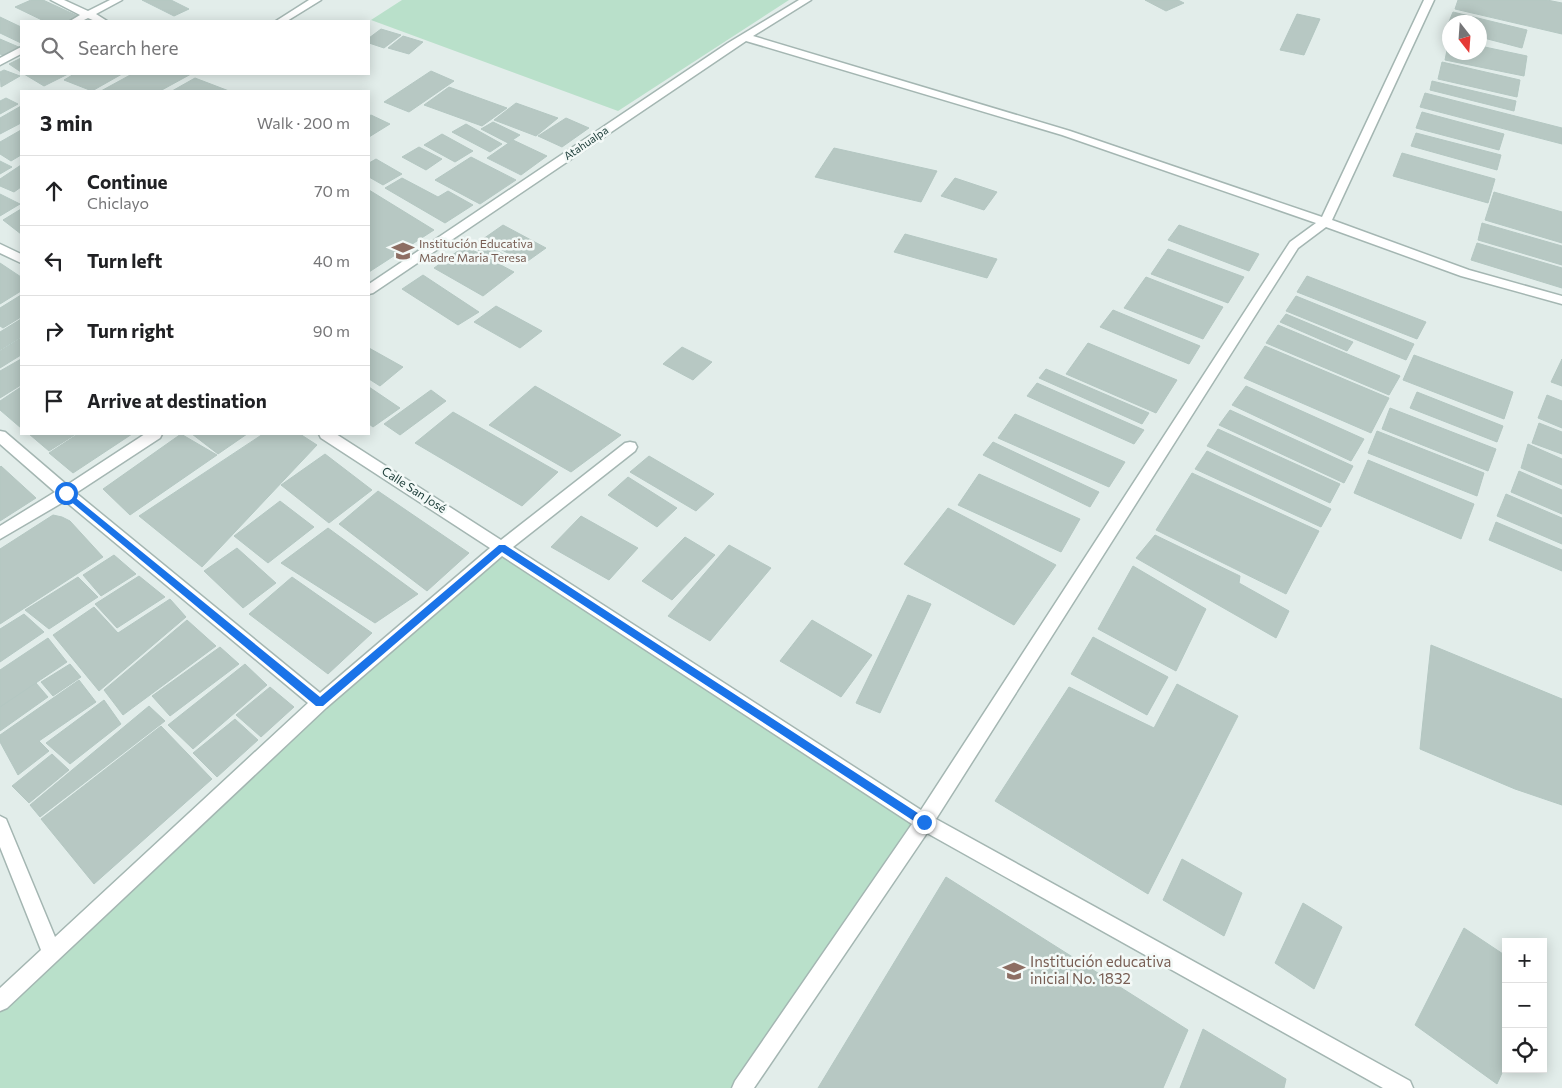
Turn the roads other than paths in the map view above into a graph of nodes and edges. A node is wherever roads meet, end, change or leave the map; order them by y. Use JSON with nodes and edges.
{"nodes":[{"id":1,"x":56,"y":0,"type":"edge"},
{"id":2,"x":117,"y":0,"type":"edge"},
{"id":3,"x":316,"y":0,"type":"edge"},
{"id":4,"x":806,"y":0,"type":"edge"},
{"id":5,"x":1429,"y":0,"type":"edge"},
{"id":6,"x":87,"y":15,"type":"junction"},
{"id":7,"x":77,"y":20,"type":"edge"},
{"id":8,"x":100,"y":20,"type":"edge"},
{"id":9,"x":283,"y":20,"type":"edge"},
{"id":10,"x":745,"y":37,"type":"junction"},
{"id":11,"x":20,"y":51,"type":"edge"},
{"id":12,"x":0,"y":62,"type":"edge"},
{"id":13,"x":1325,"y":222,"type":"junction"},
{"id":14,"x":0,"y":248,"type":"edge"},
{"id":15,"x":20,"y":259,"type":"edge"},
{"id":16,"x":370,"y":289,"type":"edge"},
{"id":17,"x":1562,"y":300,"type":"edge"},
{"id":18,"x":153,"y":435,"type":"edge"},
{"id":19,"x":328,"y":435,"type":"edge"},
{"id":20,"x":0,"y":436,"type":"edge"},
{"id":21,"x":630,"y":447,"type":"dead end"},
{"id":22,"x":66,"y":493,"type":"junction"},
{"id":23,"x":0,"y":533,"type":"edge"},
{"id":24,"x":502,"y":547,"type":"junction"},
{"id":25,"x":320,"y":703,"type":"junction"},
{"id":26,"x":924,"y":822,"type":"junction"},
{"id":27,"x":0,"y":824,"type":"edge"},
{"id":28,"x":52,"y":953,"type":"junction"},
{"id":29,"x":0,"y":1001,"type":"edge"},
{"id":30,"x":742,"y":1088,"type":"edge"},
{"id":31,"x":1403,"y":1088,"type":"edge"}],
"edges":[{"from":1,"to":6,"type":"street"},
{"from":2,"to":6,"type":"street"},
{"from":3,"to":9,"type":"street"},
{"from":4,"to":10,"type":"street","name":"Atahualpa"},
{"from":5,"to":13,"type":"street"},
{"from":6,"to":7,"type":"street"},
{"from":6,"to":8,"type":"street"},
{"from":10,"to":13,"type":"street"},
{"from":10,"to":16,"type":"street","name":"Atahualpa"},
{"from":11,"to":12,"type":"street"},
{"from":13,"to":17,"type":"street"},
{"from":13,"to":26,"type":"street"},
{"from":14,"to":15,"type":"street"},
{"from":18,"to":22,"type":"street"},
{"from":19,"to":24,"type":"street","name":"Calle San José"},
{"from":20,"to":22,"type":"street"},
{"from":21,"to":24,"type":"street"},
{"from":22,"to":23,"type":"street"},
{"from":22,"to":25,"type":"street"},
{"from":24,"to":25,"type":"street"},
{"from":24,"to":26,"type":"street","name":"Calle San José"},
{"from":25,"to":28,"type":"street"},
{"from":26,"to":30,"type":"street"},
{"from":26,"to":31,"type":"street","name":"Calle San José"},
{"from":27,"to":28,"type":"street"},
{"from":28,"to":29,"type":"street"}]}
